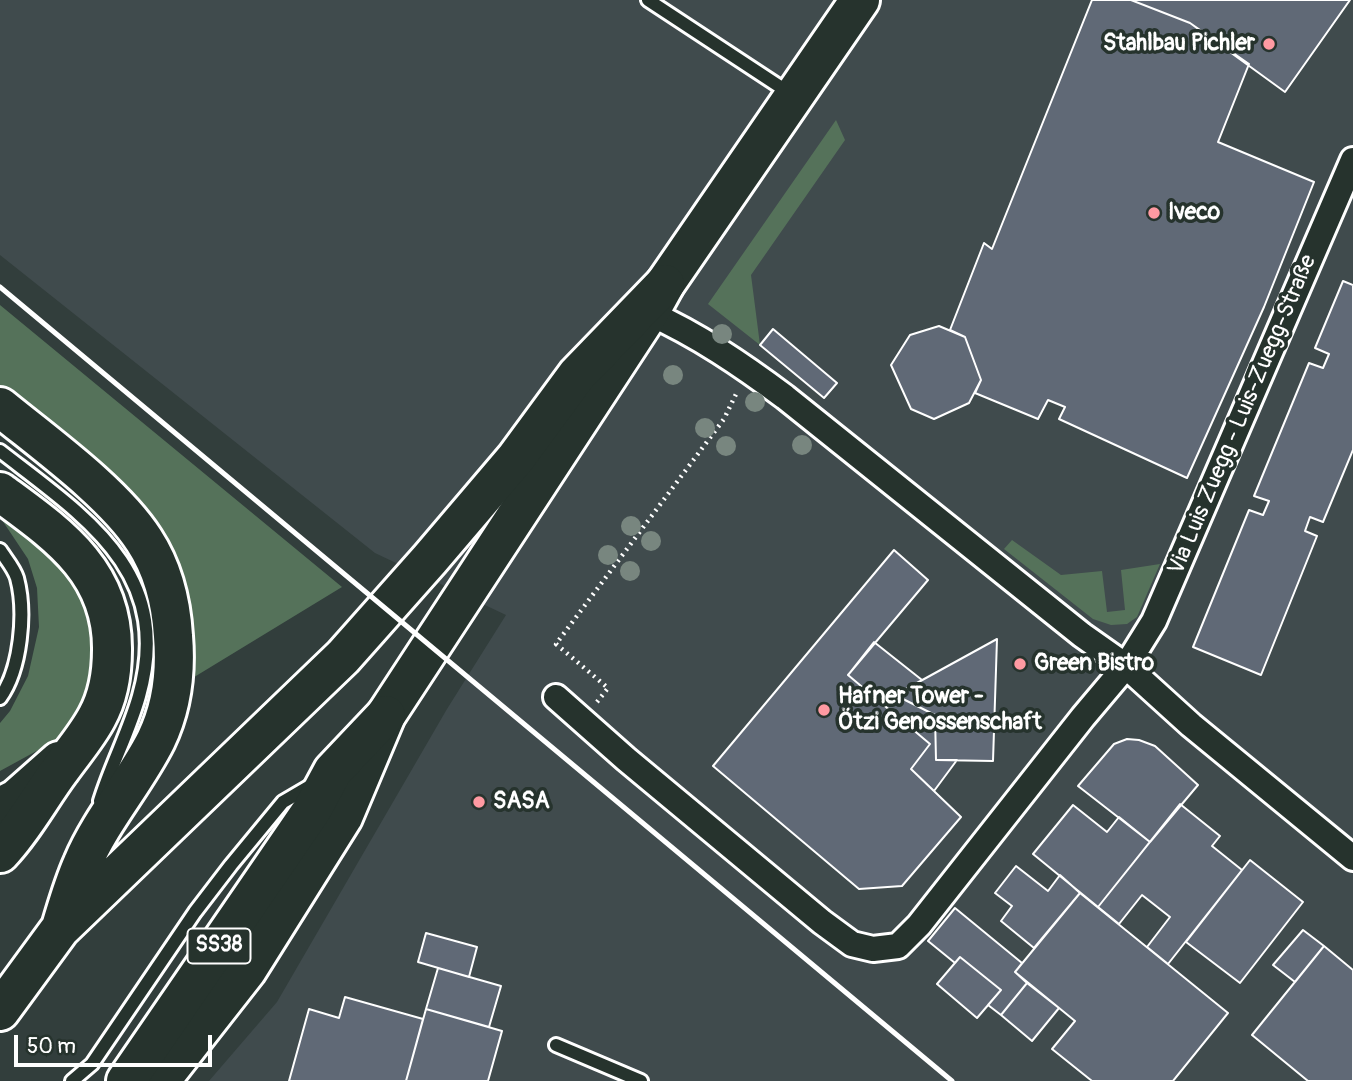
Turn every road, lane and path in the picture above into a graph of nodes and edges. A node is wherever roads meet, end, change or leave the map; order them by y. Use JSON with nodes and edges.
{"nodes":[{"id":1,"x":648,"y":0,"type":"edge"},
{"id":2,"x":860,"y":0,"type":"edge"},
{"id":3,"x":794,"y":95,"type":"junction"},
{"id":4,"x":1353,"y":160,"type":"edge"},
{"id":5,"x":657,"y":298,"type":"junction"},
{"id":6,"x":748,"y":369,"type":"junction"},
{"id":7,"x":0,"y":407,"type":"edge"},
{"id":8,"x":0,"y":451,"type":"edge"},
{"id":9,"x":0,"y":492,"type":"edge"},
{"id":10,"x":0,"y":550,"type":"edge"},
{"id":11,"x":1126,"y":666,"type":"junction"},
{"id":12,"x":556,"y":697,"type":"dead end"},
{"id":13,"x":0,"y":698,"type":"edge"},
{"id":14,"x":386,"y":715,"type":"junction"},
{"id":15,"x":584,"y":720,"type":"junction"},
{"id":16,"x":79,"y":743,"type":"junction"},
{"id":17,"x":333,"y":771,"type":"junction"},
{"id":18,"x":26,"y":773,"type":"dead end"},
{"id":19,"x":0,"y":807,"type":"edge"},
{"id":20,"x":1,"y":851,"type":"edge"},
{"id":21,"x":1353,"y":858,"type":"edge"},
{"id":22,"x":83,"y":862,"type":"junction"},
{"id":23,"x":60,"y":929,"type":"junction"},
{"id":24,"x":0,"y":1011,"type":"edge"},
{"id":25,"x":555,"y":1045,"type":"dead end"},
{"id":26,"x":72,"y":1081,"type":"edge"},
{"id":27,"x":126,"y":1081,"type":"edge"},
{"id":28,"x":160,"y":1081,"type":"edge"},
{"id":29,"x":641,"y":1081,"type":"edge"}],
"edges":[{"from":1,"to":3,"type":"lane"},
{"from":2,"to":3,"type":"main road"},
{"from":3,"to":5,"type":"main road"},
{"from":4,"to":11,"type":"street","name":"Via Luis Zuegg - Luis-Zuegg-Straße"},
{"from":5,"to":6,"type":"street"},
{"from":5,"to":14,"type":"main road"},
{"from":5,"to":23,"type":"main road"},
{"from":6,"to":11,"type":"street"},
{"from":6,"to":15,"type":"path"},
{"from":7,"to":22,"type":"main road"},
{"from":8,"to":22,"type":"lane"},
{"from":9,"to":16,"type":"main road"},
{"from":10,"to":13,"type":"lane"},
{"from":11,"to":15,"type":"street","name":"Via Luis Zuegg - Luis-Zuegg-Straße"},
{"from":11,"to":21,"type":"street"},
{"from":12,"to":15,"type":"street","name":"Via Luis Zuegg - Luis-Zuegg-Straße"},
{"from":14,"to":17,"type":"main road","number":"SS38"},
{"from":14,"to":28,"type":"main road"},
{"from":16,"to":18,"type":"lane"},
{"from":16,"to":19,"type":"main road"},
{"from":16,"to":20,"type":"main road"},
{"from":17,"to":26,"type":"lane"},
{"from":17,"to":27,"type":"main road","number":"SS38"},
{"from":22,"to":23,"type":"main road"},
{"from":23,"to":24,"type":"main road"},
{"from":25,"to":29,"type":"lane"}]}
